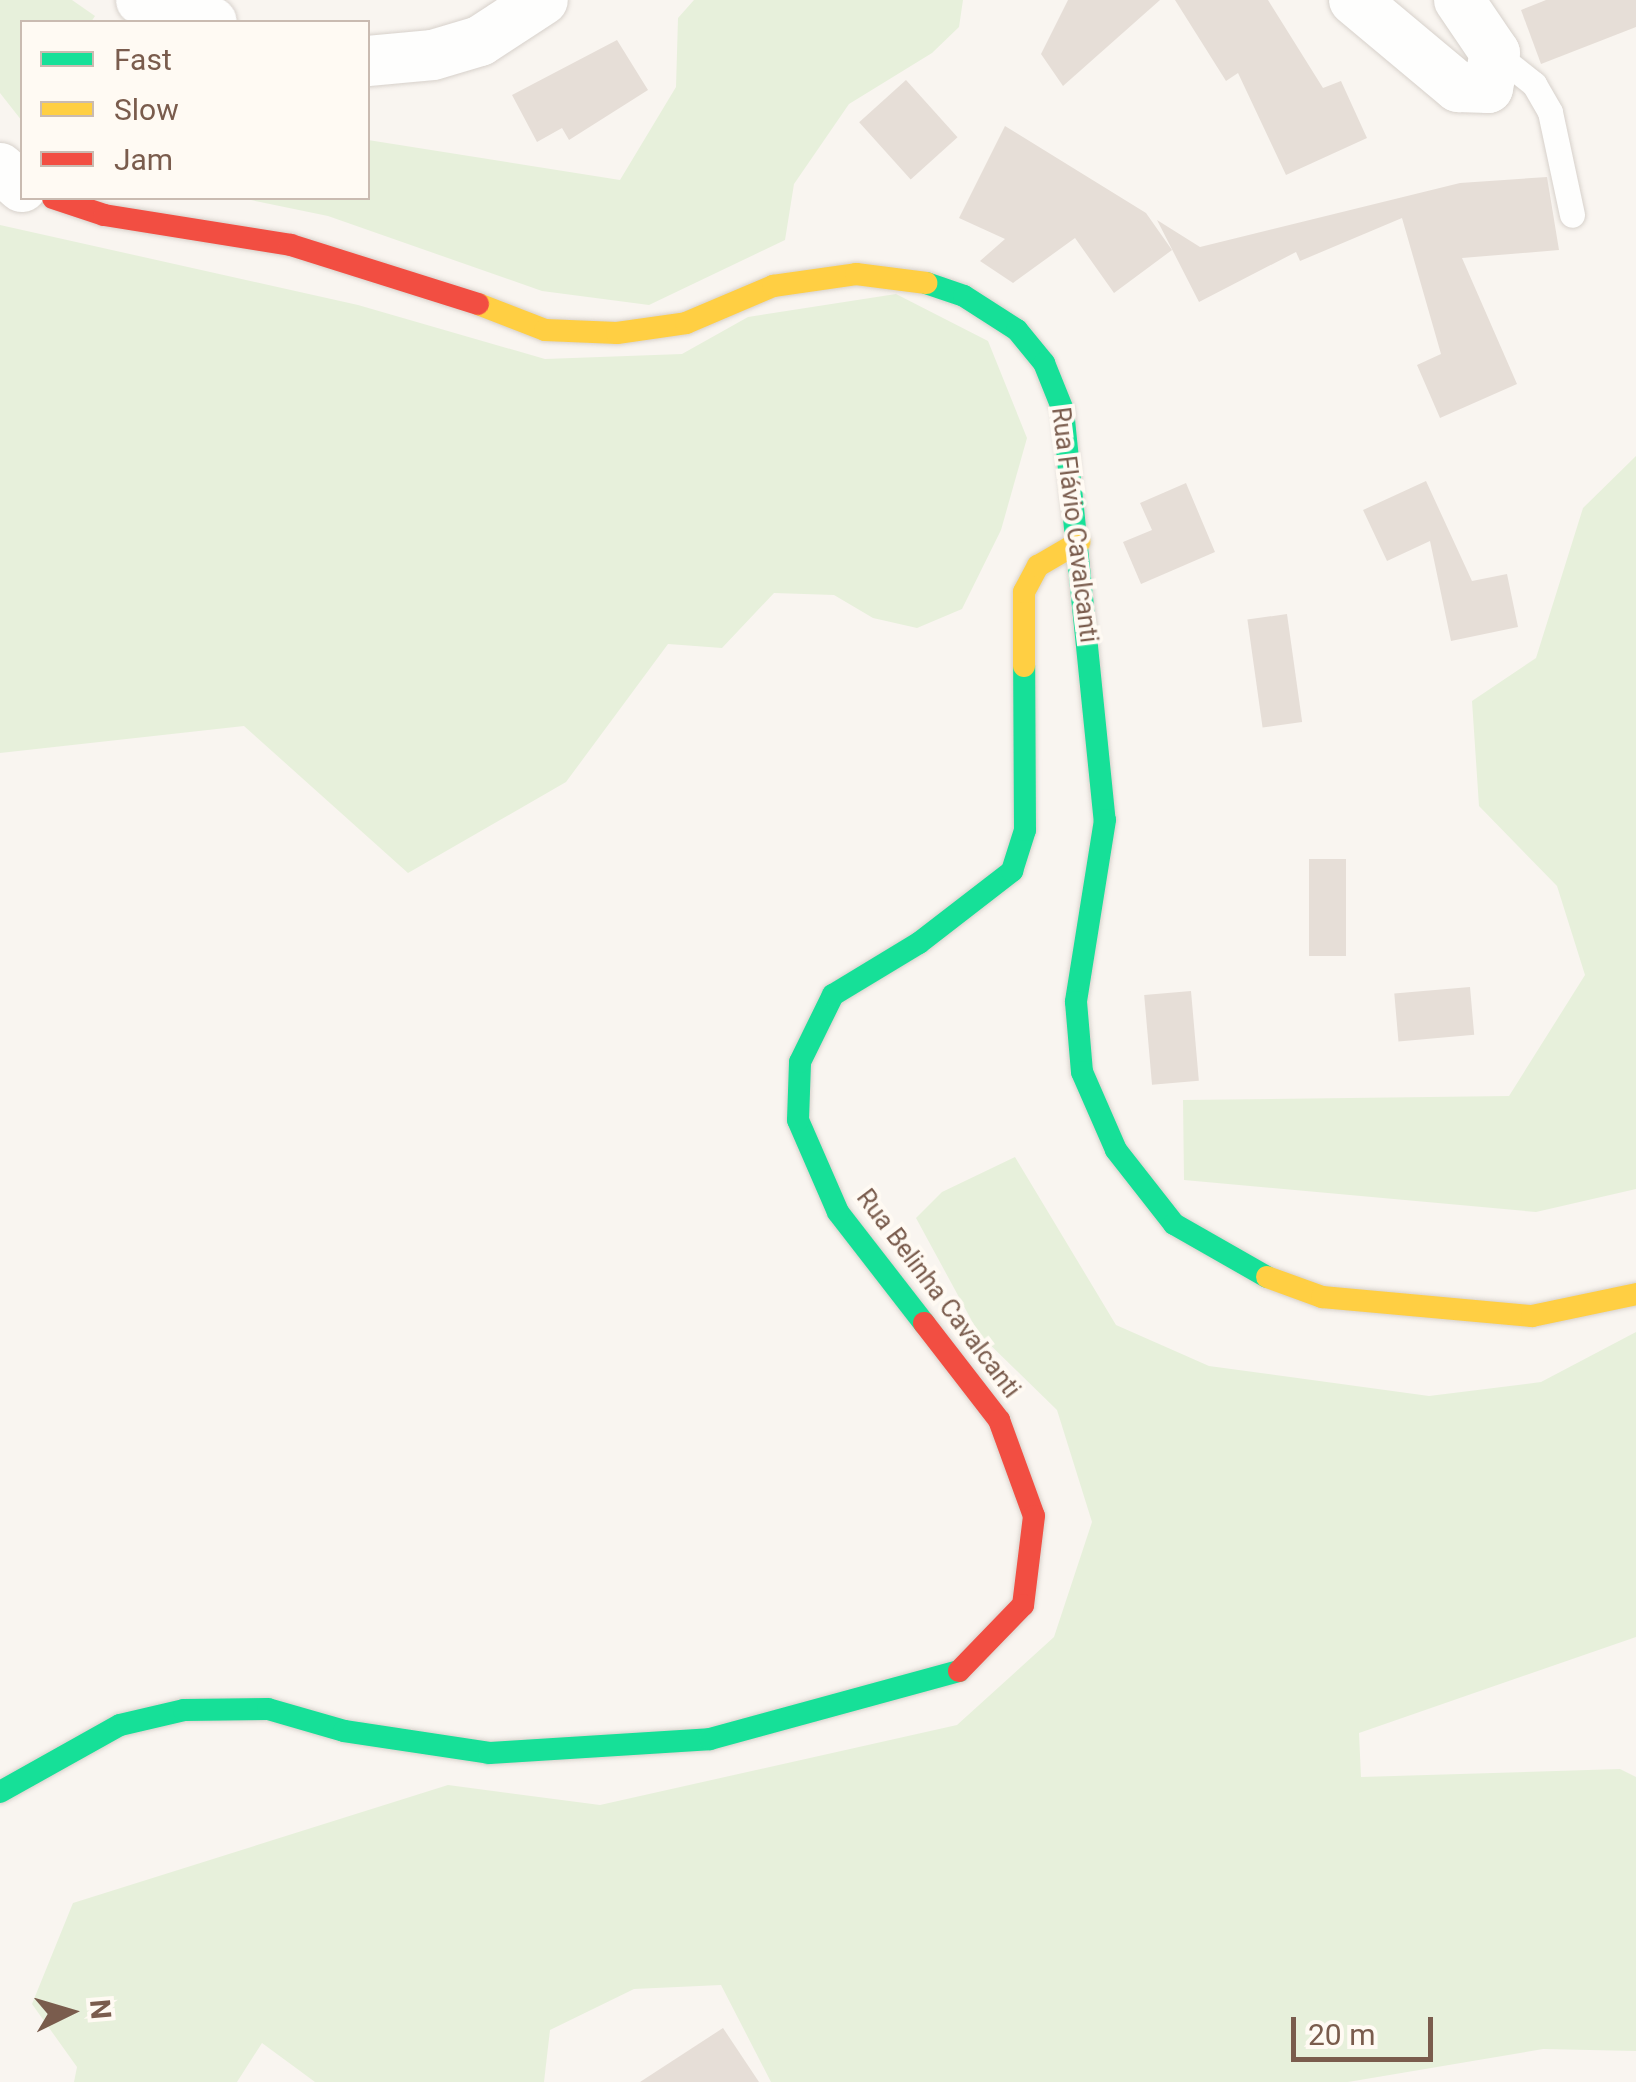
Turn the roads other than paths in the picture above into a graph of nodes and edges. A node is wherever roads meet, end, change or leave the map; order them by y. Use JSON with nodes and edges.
{"nodes":[{"id":1,"x":142,"y":0,"type":"edge"},
{"id":2,"x":543,"y":0,"type":"edge"},
{"id":3,"x":1354,"y":0,"type":"edge"},
{"id":4,"x":1459,"y":0,"type":"edge"},
{"id":5,"x":206,"y":20,"type":"edge"},
{"id":6,"x":1496,"y":52,"type":"junction"},
{"id":7,"x":370,"y":61,"type":"edge"},
{"id":8,"x":0,"y":168,"type":"edge"},
{"id":9,"x":20,"y":185,"type":"edge"},
{"id":10,"x":59,"y":200,"type":"edge"},
{"id":11,"x":1572,"y":214,"type":"dead end"},
{"id":12,"x":1080,"y":542,"type":"junction"},
{"id":13,"x":1636,"y":1294,"type":"edge"},
{"id":14,"x":0,"y":1792,"type":"edge"}],
"edges":[{"from":1,"to":5,"type":"street"},
{"from":2,"to":7,"type":"street"},
{"from":3,"to":6,"type":"street"},
{"from":4,"to":6,"type":"street"},
{"from":6,"to":11,"type":"lane"},
{"from":8,"to":9,"type":"street"},
{"from":10,"to":12,"type":"street","name":"Rua Flávio Cavalcanti"},
{"from":12,"to":13,"type":"street","name":"Rua Flávio Cavalcanti"},
{"from":12,"to":14,"type":"street","name":"Rua Belinha Cavalcanti"}]}
